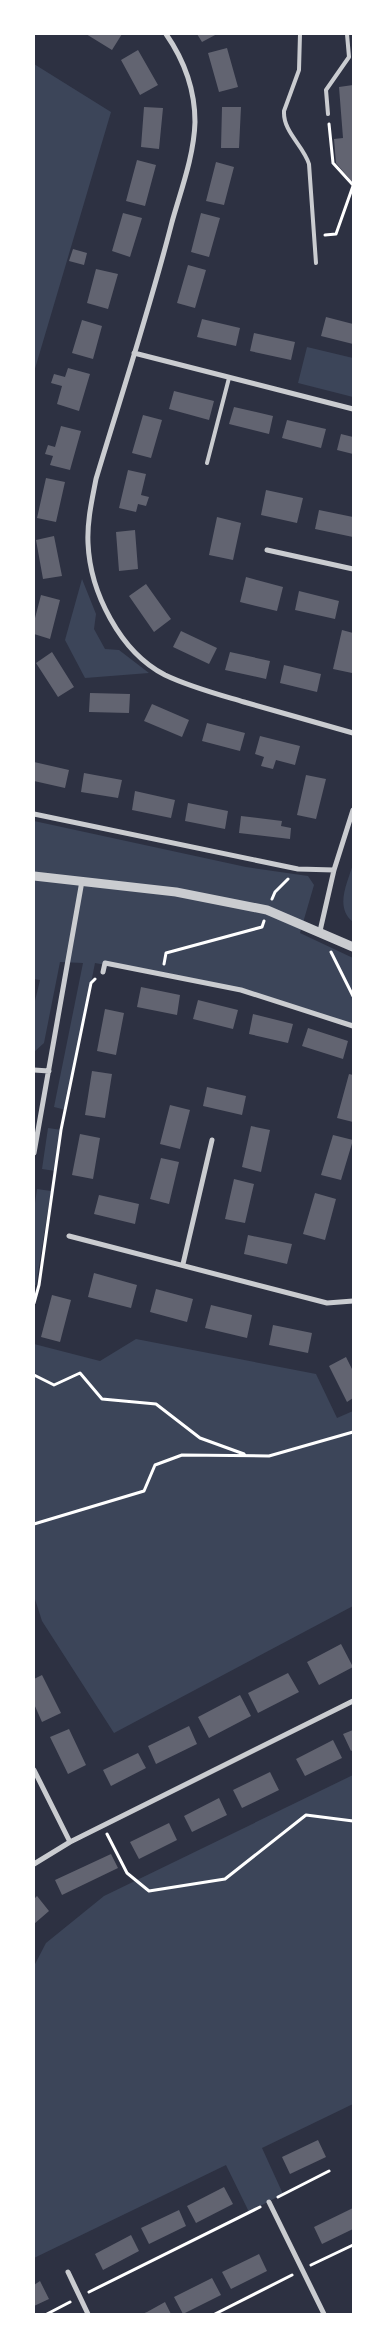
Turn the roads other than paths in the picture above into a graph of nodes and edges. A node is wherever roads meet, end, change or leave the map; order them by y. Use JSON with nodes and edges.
{"nodes":[{"id":1,"x":166,"y":34,"type":"edge"},
{"id":2,"x":300,"y":34,"type":"edge"},
{"id":3,"x":347,"y":34,"type":"edge"},
{"id":4,"x":328,"y":114,"type":"road end"},
{"id":5,"x":316,"y":263,"type":"dead end"},
{"id":6,"x":134,"y":353,"type":"junction"},
{"id":7,"x":229,"y":378,"type":"junction"},
{"id":8,"x":353,"y":410,"type":"edge"},
{"id":9,"x":207,"y":463,"type":"dead end"},
{"id":10,"x":267,"y":550,"type":"dead end"},
{"id":11,"x":353,"y":569,"type":"edge"},
{"id":12,"x":353,"y":733,"type":"edge"},
{"id":13,"x":353,"y":810,"type":"edge"},
{"id":14,"x":34,"y":814,"type":"edge"},
{"id":15,"x":334,"y":870,"type":"junction"},
{"id":16,"x":34,"y":876,"type":"edge"},
{"id":17,"x":82,"y":881,"type":"junction"},
{"id":18,"x":320,"y":931,"type":"junction"},
{"id":19,"x":353,"y":947,"type":"edge"},
{"id":20,"x":103,"y":972,"type":"road end"},
{"id":21,"x":353,"y":1026,"type":"edge"},
{"id":22,"x":34,"y":1070,"type":"edge"},
{"id":23,"x":49,"y":1071,"type":"junction"},
{"id":24,"x":212,"y":1140,"type":"dead end"},
{"id":25,"x":34,"y":1153,"type":"edge"},
{"id":26,"x":69,"y":1236,"type":"dead end"},
{"id":27,"x":183,"y":1264,"type":"junction"},
{"id":28,"x":353,"y":1301,"type":"edge"},
{"id":29,"x":353,"y":1701,"type":"edge"},
{"id":30,"x":34,"y":1770,"type":"edge"},
{"id":31,"x":70,"y":1842,"type":"junction"},
{"id":32,"x":34,"y":1864,"type":"edge"},
{"id":33,"x":269,"y":2202,"type":"road end"},
{"id":34,"x":68,"y":2272,"type":"dead end"},
{"id":35,"x":88,"y":2314,"type":"edge"},
{"id":36,"x":324,"y":2314,"type":"edge"}],
"edges":[{"from":1,"to":6,"type":"street"},
{"from":2,"to":5,"type":"lane"},
{"from":3,"to":4,"type":"lane"},
{"from":6,"to":7,"type":"street"},
{"from":6,"to":12,"type":"street"},
{"from":7,"to":8,"type":"street"},
{"from":7,"to":9,"type":"lane"},
{"from":10,"to":11,"type":"street"},
{"from":13,"to":15,"type":"street"},
{"from":14,"to":15,"type":"street"},
{"from":15,"to":18,"type":"street"},
{"from":16,"to":17,"type":"street"},
{"from":17,"to":18,"type":"street"},
{"from":17,"to":23,"type":"street"},
{"from":18,"to":19,"type":"street"},
{"from":20,"to":21,"type":"street"},
{"from":22,"to":23,"type":"street"},
{"from":23,"to":25,"type":"street"},
{"from":24,"to":27,"type":"street"},
{"from":26,"to":27,"type":"street"},
{"from":27,"to":28,"type":"street"},
{"from":29,"to":31,"type":"street"},
{"from":30,"to":31,"type":"street"},
{"from":31,"to":32,"type":"street"},
{"from":33,"to":36,"type":"street"},
{"from":34,"to":35,"type":"street"}]}
